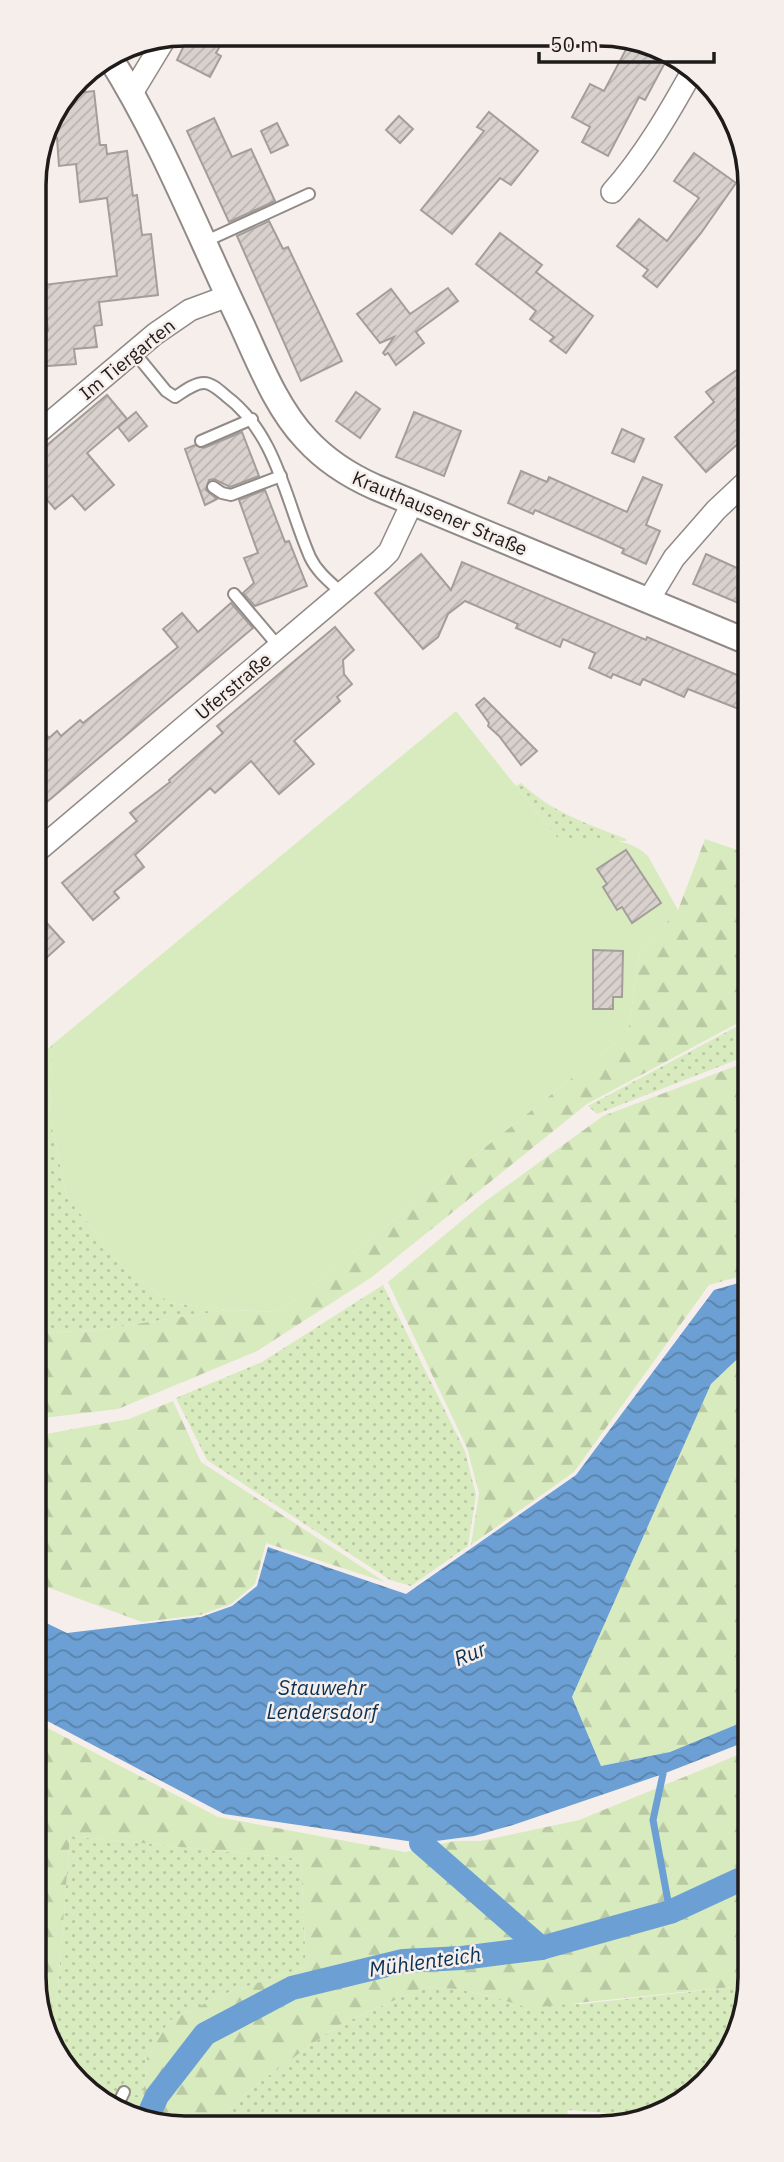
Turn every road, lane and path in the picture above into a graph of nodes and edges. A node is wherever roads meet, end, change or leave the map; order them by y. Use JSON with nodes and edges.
{"nodes":[{"id":1,"x":159,"y":48,"type":"edge"},
{"id":2,"x":114,"y":64,"type":"edge"},
{"id":3,"x":688,"y":77,"type":"edge"},
{"id":4,"x":132,"y":93,"type":"junction"},
{"id":5,"x":612,"y":192,"type":"dead end"},
{"id":6,"x":309,"y":194,"type":"dead end"},
{"id":7,"x":204,"y":242,"type":"junction"},
{"id":8,"x":228,"y":296,"type":"junction"},
{"id":9,"x":134,"y":352,"type":"junction"},
{"id":10,"x":252,"y":419,"type":"junction"},
{"id":11,"x":46,"y":426,"type":"edge"},
{"id":12,"x":201,"y":441,"type":"dead end"},
{"id":13,"x":281,"y":476,"type":"junction"},
{"id":14,"x":213,"y":487,"type":"dead end"},
{"id":15,"x":738,"y":489,"type":"edge"},
{"id":16,"x":412,"y":503,"type":"junction"},
{"id":17,"x":342,"y":593,"type":"junction"},
{"id":18,"x":234,"y":594,"type":"dead end"},
{"id":19,"x":648,"y":601,"type":"junction"},
{"id":20,"x":738,"y":638,"type":"edge"},
{"id":21,"x":279,"y":647,"type":"junction"},
{"id":22,"x":46,"y":844,"type":"edge"},
{"id":23,"x":124,"y":2092,"type":"dead end"},
{"id":24,"x":120,"y":2100,"type":"edge"}],
"edges":[{"from":1,"to":4,"type":"street"},
{"from":2,"to":4,"type":"street","name":"Krauthausener Straße"},
{"from":3,"to":5,"type":"street"},
{"from":4,"to":7,"type":"street","name":"Krauthausener Straße"},
{"from":6,"to":7,"type":"lane"},
{"from":7,"to":8,"type":"street","name":"Krauthausener Straße"},
{"from":8,"to":9,"type":"street","name":"Im Tiergarten"},
{"from":8,"to":16,"type":"street","name":"Krauthausener Straße"},
{"from":9,"to":10,"type":"lane"},
{"from":9,"to":11,"type":"street","name":"Im Tiergarten"},
{"from":10,"to":12,"type":"lane"},
{"from":10,"to":13,"type":"lane"},
{"from":13,"to":14,"type":"lane"},
{"from":13,"to":17,"type":"lane"},
{"from":15,"to":19,"type":"street"},
{"from":16,"to":17,"type":"street","name":"Uferstraße"},
{"from":16,"to":19,"type":"street","name":"Krauthausener Straße"},
{"from":17,"to":21,"type":"street","name":"Uferstraße"},
{"from":18,"to":21,"type":"lane"},
{"from":19,"to":20,"type":"street","name":"Krauthausener Straße"},
{"from":21,"to":22,"type":"street","name":"Uferstraße"},
{"from":23,"to":24,"type":"lane"}]}
